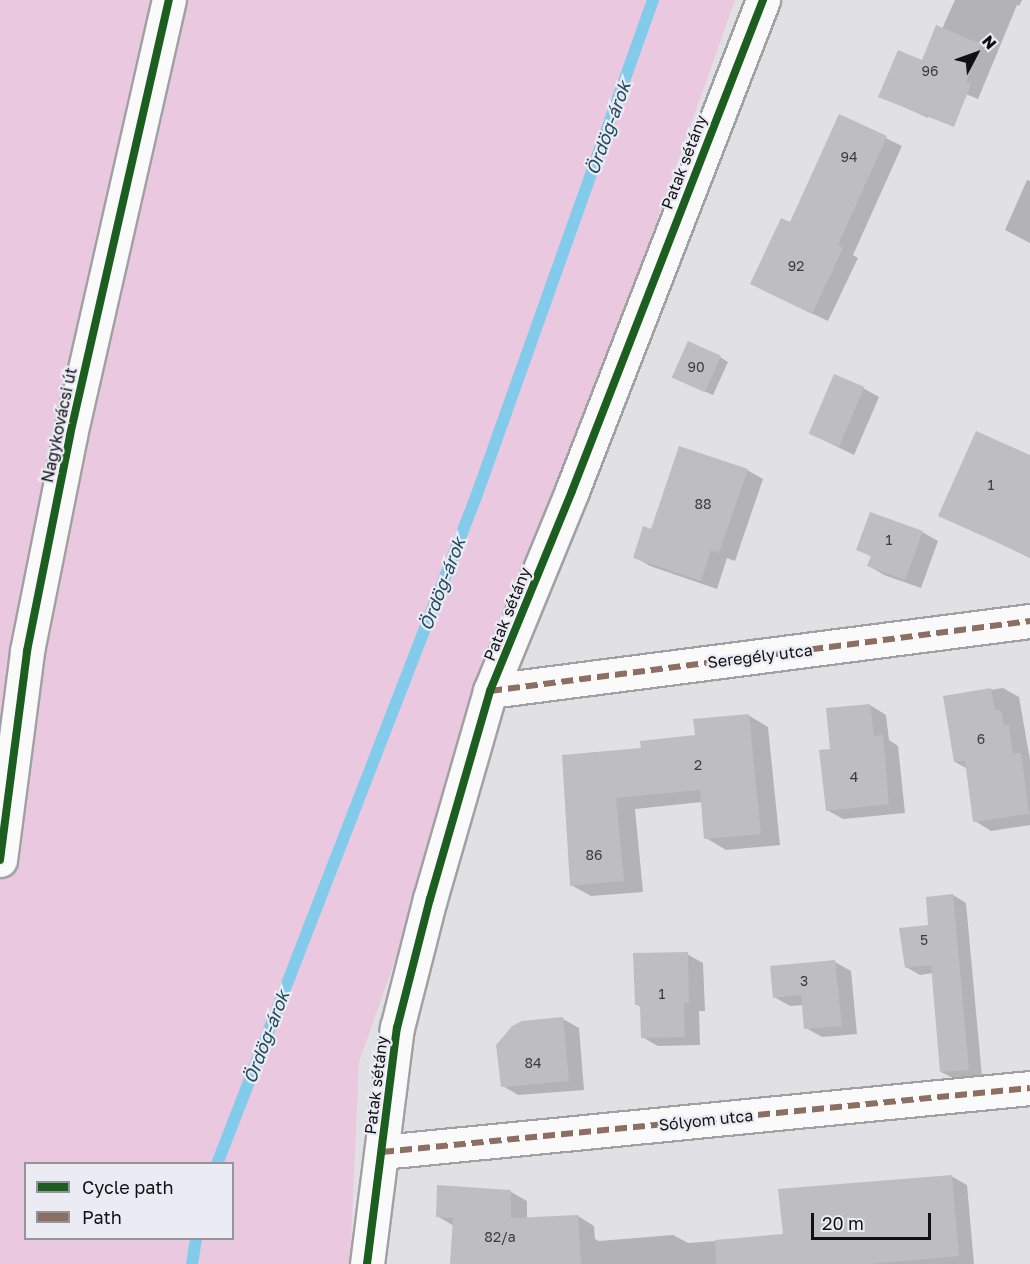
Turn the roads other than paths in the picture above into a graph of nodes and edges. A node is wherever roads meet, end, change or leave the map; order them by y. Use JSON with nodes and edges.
{"nodes":[{"id":1,"x":169,"y":0,"type":"edge"},
{"id":2,"x":763,"y":0,"type":"edge"},
{"id":3,"x":1030,"y":621,"type":"edge"},
{"id":4,"x":490,"y":691,"type":"junction"},
{"id":5,"x":0,"y":860,"type":"edge"},
{"id":6,"x":1030,"y":1088,"type":"edge"},
{"id":7,"x":382,"y":1152,"type":"junction"},
{"id":8,"x":367,"y":1264,"type":"edge"}],
"edges":[{"from":1,"to":5,"type":"street","name":"Nagykovácsi út"},
{"from":2,"to":4,"type":"street","name":"Patak sétány"},
{"from":3,"to":4,"type":"street","name":"Seregély utca"},
{"from":4,"to":7,"type":"street","name":"Patak sétány"},
{"from":6,"to":7,"type":"street","name":"Sólyom utca"},
{"from":7,"to":8,"type":"street","name":"Patak sétány"}]}
